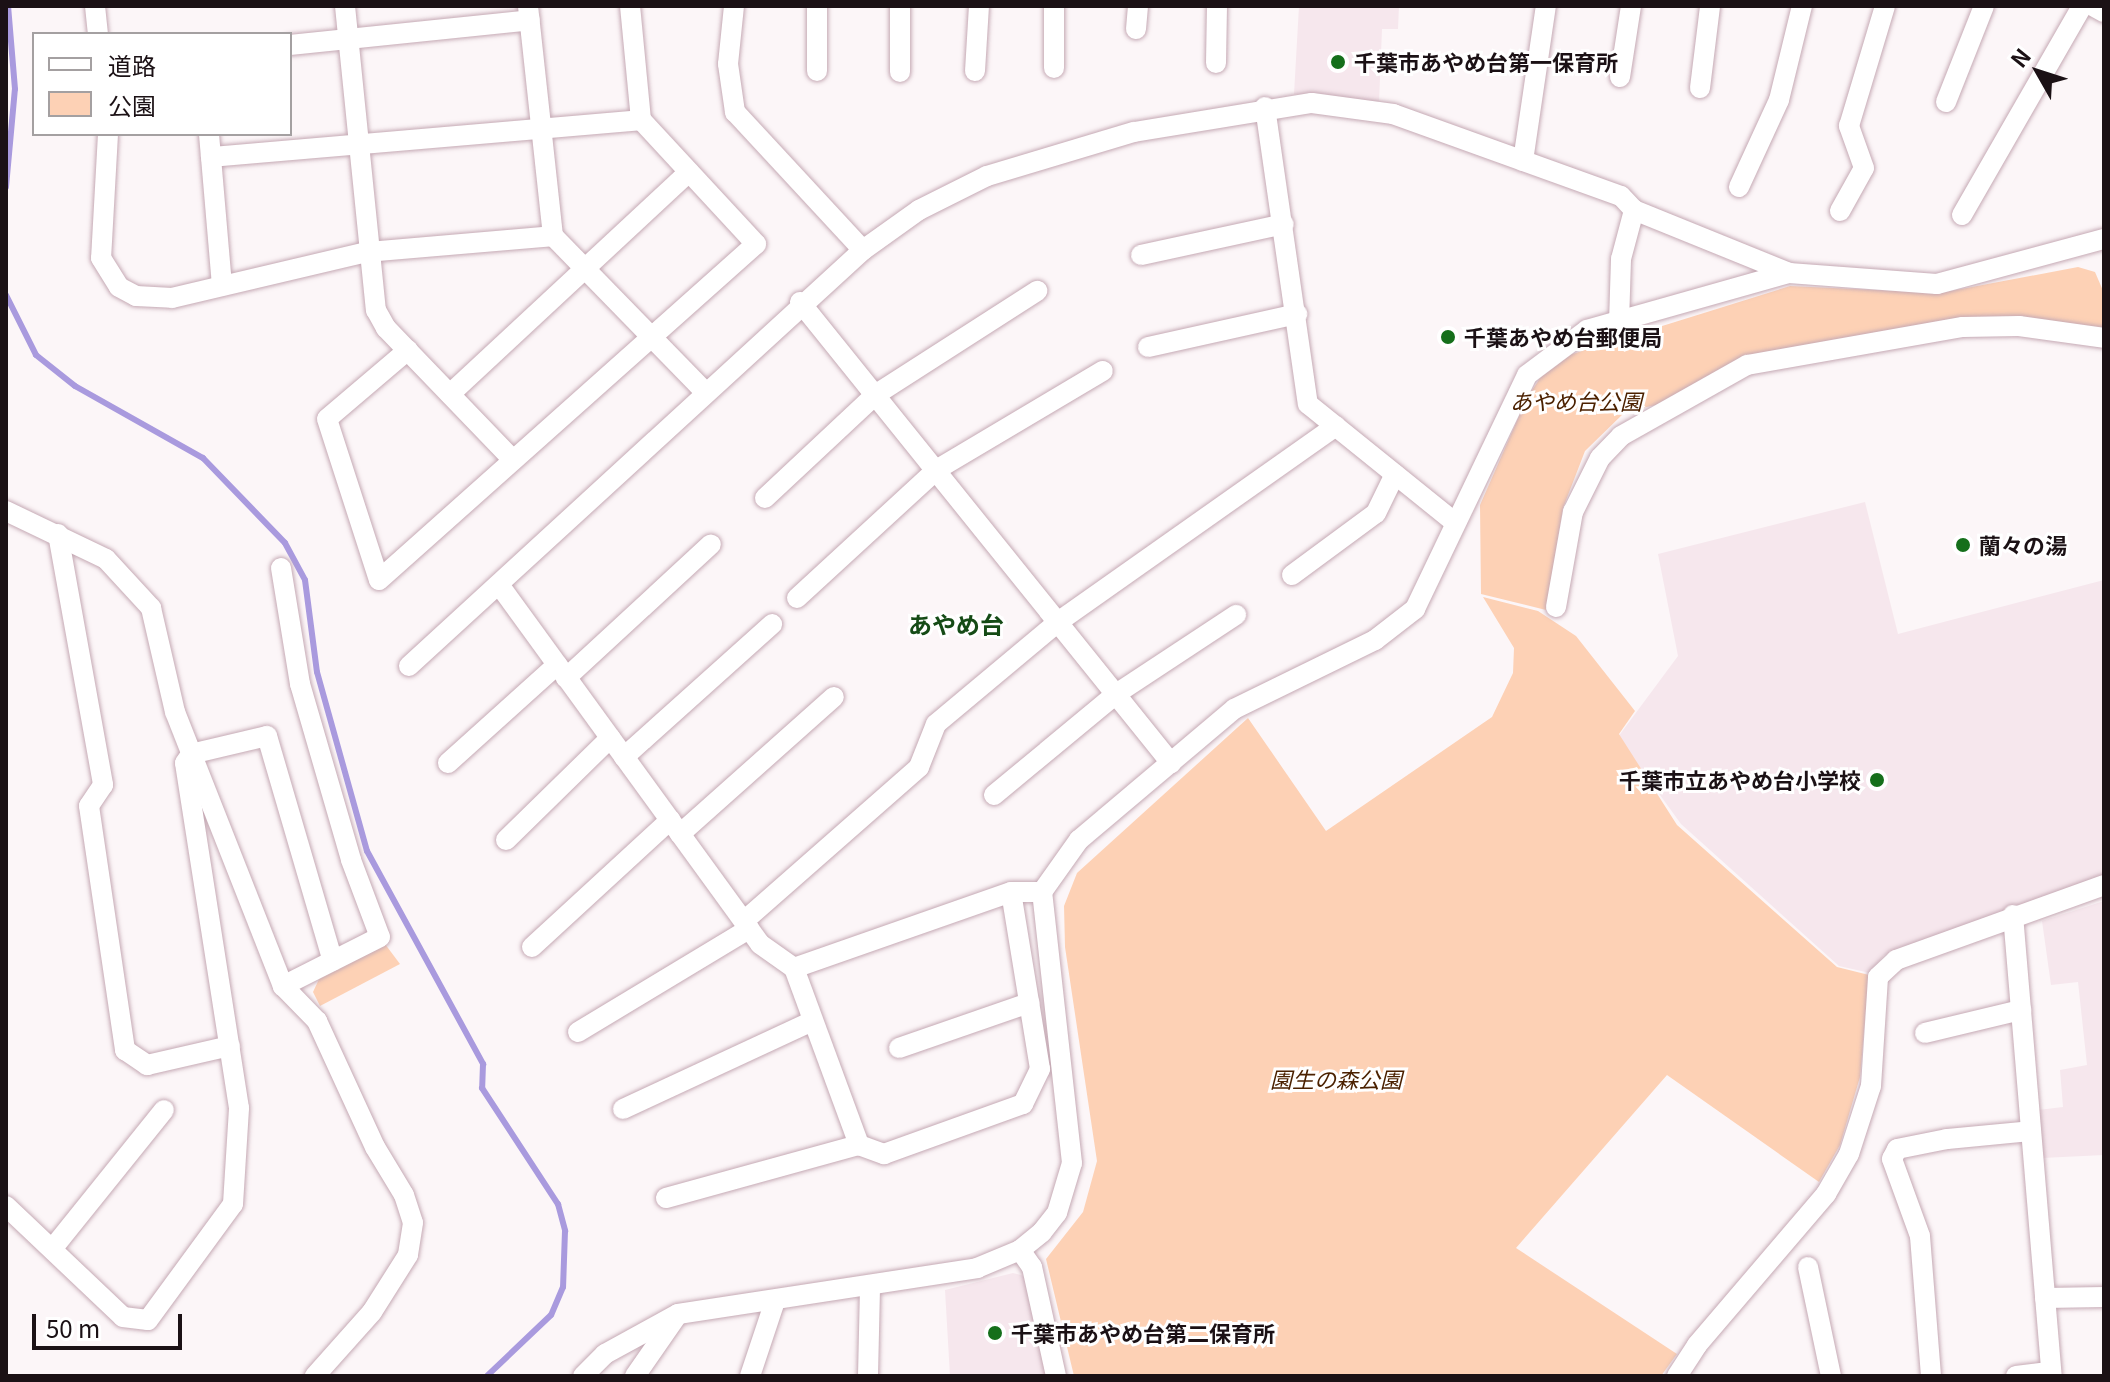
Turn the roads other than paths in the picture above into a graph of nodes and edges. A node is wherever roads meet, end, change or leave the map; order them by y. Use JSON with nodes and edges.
{"nodes":[{"id":1,"x":95,"y":6,"type":"edge"},
{"id":2,"x":345,"y":6,"type":"edge"},
{"id":3,"x":630,"y":6,"type":"edge"},
{"id":4,"x":734,"y":6,"type":"edge"},
{"id":5,"x":817,"y":6,"type":"edge"},
{"id":6,"x":900,"y":6,"type":"edge"},
{"id":7,"x":979,"y":6,"type":"edge"},
{"id":8,"x":1054,"y":6,"type":"edge"},
{"id":9,"x":1138,"y":6,"type":"edge"},
{"id":10,"x":1217,"y":6,"type":"edge"},
{"id":11,"x":1546,"y":6,"type":"edge"},
{"id":12,"x":1631,"y":6,"type":"edge"},
{"id":13,"x":1710,"y":6,"type":"edge"},
{"id":14,"x":1802,"y":6,"type":"edge"},
{"id":15,"x":1885,"y":6,"type":"edge"},
{"id":16,"x":1984,"y":6,"type":"edge"},
{"id":17,"x":2082,"y":6,"type":"edge"},
{"id":18,"x":2093,"y":6,"type":"edge"},
{"id":19,"x":2104,"y":12,"type":"edge"},
{"id":20,"x":529,"y":13,"type":"edge"},
{"id":21,"x":1136,"y":29,"type":"dead end"},
{"id":22,"x":98,"y":32,"type":"edge"},
{"id":23,"x":347,"y":40,"type":"junction"},
{"id":24,"x":292,"y":45,"type":"edge"},
{"id":25,"x":1216,"y":63,"type":"dead end"},
{"id":26,"x":1054,"y":68,"type":"dead end"},
{"id":27,"x":817,"y":71,"type":"dead end"},
{"id":28,"x":975,"y":71,"type":"dead end"},
{"id":29,"x":900,"y":72,"type":"dead end"},
{"id":30,"x":1620,"y":77,"type":"dead end"},
{"id":31,"x":1700,"y":88,"type":"dead end"},
{"id":32,"x":1946,"y":102,"type":"dead end"},
{"id":33,"x":1265,"y":107,"type":"junction"},
{"id":34,"x":641,"y":120,"type":"junction"},
{"id":35,"x":542,"y":129,"type":"junction"},
{"id":36,"x":108,"y":136,"type":"edge"},
{"id":37,"x":209,"y":136,"type":"edge"},
{"id":38,"x":357,"y":145,"type":"junction"},
{"id":39,"x":211,"y":157,"type":"junction"},
{"id":40,"x":1523,"y":161,"type":"junction"},
{"id":41,"x":689,"y":172,"type":"junction"},
{"id":42,"x":1739,"y":187,"type":"dead end"},
{"id":43,"x":1634,"y":210,"type":"junction"},
{"id":44,"x":1840,"y":211,"type":"dead end"},
{"id":45,"x":1962,"y":215,"type":"dead end"},
{"id":46,"x":1284,"y":224,"type":"junction"},
{"id":47,"x":553,"y":236,"type":"junction"},
{"id":48,"x":2102,"y":246,"type":"edge"},
{"id":49,"x":863,"y":250,"type":"junction"},
{"id":50,"x":367,"y":252,"type":"junction"},
{"id":51,"x":1141,"y":255,"type":"dead end"},
{"id":52,"x":582,"y":267,"type":"junction"},
{"id":53,"x":1789,"y":273,"type":"junction"},
{"id":54,"x":222,"y":285,"type":"junction"},
{"id":55,"x":1037,"y":291,"type":"dead end"},
{"id":56,"x":800,"y":302,"type":"junction"},
{"id":57,"x":1297,"y":314,"type":"junction"},
{"id":58,"x":1619,"y":323,"type":"junction"},
{"id":59,"x":2104,"y":338,"type":"edge"},
{"id":60,"x":650,"y":340,"type":"junction"},
{"id":61,"x":1148,"y":347,"type":"dead end"},
{"id":62,"x":408,"y":350,"type":"junction"},
{"id":63,"x":1103,"y":371,"type":"dead end"},
{"id":64,"x":705,"y":392,"type":"junction"},
{"id":65,"x":450,"y":394,"type":"junction"},
{"id":66,"x":875,"y":395,"type":"junction"},
{"id":67,"x":1336,"y":426,"type":"junction"},
{"id":68,"x":512,"y":459,"type":"junction"},
{"id":69,"x":936,"y":470,"type":"junction"},
{"id":70,"x":1395,"y":474,"type":"junction"},
{"id":71,"x":765,"y":498,"type":"dead end"},
{"id":72,"x":6,"y":511,"type":"edge"},
{"id":73,"x":1454,"y":522,"type":"junction"},
{"id":74,"x":58,"y":534,"type":"junction"},
{"id":75,"x":711,"y":544,"type":"dead end"},
{"id":76,"x":281,"y":568,"type":"dead end"},
{"id":77,"x":1292,"y":575,"type":"dead end"},
{"id":78,"x":500,"y":586,"type":"junction"},
{"id":79,"x":797,"y":598,"type":"dead end"},
{"id":80,"x":1556,"y":607,"type":"dead end"},
{"id":81,"x":1236,"y":615,"type":"dead end"},
{"id":82,"x":1058,"y":622,"type":"junction"},
{"id":83,"x":772,"y":624,"type":"dead end"},
{"id":84,"x":409,"y":666,"type":"dead end"},
{"id":85,"x":562,"y":671,"type":"junction"},
{"id":86,"x":1116,"y":694,"type":"junction"},
{"id":87,"x":834,"y":697,"type":"dead end"},
{"id":88,"x":610,"y":738,"type":"junction"},
{"id":89,"x":191,"y":754,"type":"junction"},
{"id":90,"x":624,"y":757,"type":"junction"},
{"id":91,"x":448,"y":763,"type":"dead end"},
{"id":92,"x":1171,"y":763,"type":"junction"},
{"id":93,"x":994,"y":795,"type":"dead end"},
{"id":94,"x":675,"y":827,"type":"junction"},
{"id":95,"x":506,"y":840,"type":"dead end"},
{"id":96,"x":2104,"y":885,"type":"edge"},
{"id":97,"x":1011,"y":892,"type":"junction"},
{"id":98,"x":1042,"y":892,"type":"junction"},
{"id":99,"x":2013,"y":915,"type":"junction"},
{"id":100,"x":746,"y":925,"type":"junction"},
{"id":101,"x":532,"y":947,"type":"dead end"},
{"id":102,"x":333,"y":961,"type":"junction"},
{"id":103,"x":794,"y":968,"type":"junction"},
{"id":104,"x":283,"y":986,"type":"junction"},
{"id":105,"x":1029,"y":1003,"type":"junction"},
{"id":106,"x":2021,"y":1010,"type":"junction"},
{"id":107,"x":813,"y":1021,"type":"junction"},
{"id":108,"x":578,"y":1032,"type":"dead end"},
{"id":109,"x":1925,"y":1033,"type":"dead end"},
{"id":110,"x":230,"y":1046,"type":"junction"},
{"id":111,"x":899,"y":1048,"type":"dead end"},
{"id":112,"x":623,"y":1109,"type":"dead end"},
{"id":113,"x":164,"y":1110,"type":"dead end"},
{"id":114,"x":2031,"y":1131,"type":"junction"},
{"id":115,"x":859,"y":1145,"type":"junction"},
{"id":116,"x":666,"y":1198,"type":"dead end"},
{"id":117,"x":6,"y":1206,"type":"edge"},
{"id":118,"x":53,"y":1248,"type":"junction"},
{"id":119,"x":1020,"y":1250,"type":"junction"},
{"id":120,"x":1808,"y":1267,"type":"dead end"},
{"id":121,"x":870,"y":1288,"type":"junction"},
{"id":122,"x":2104,"y":1297,"type":"edge"},
{"id":123,"x":2045,"y":1298,"type":"junction"},
{"id":124,"x":775,"y":1301,"type":"junction"},
{"id":125,"x":678,"y":1314,"type":"junction"},
{"id":126,"x":2052,"y":1374,"type":"edge"},
{"id":127,"x":315,"y":1376,"type":"edge"},
{"id":128,"x":583,"y":1376,"type":"edge"},
{"id":129,"x":635,"y":1376,"type":"edge"},
{"id":130,"x":750,"y":1376,"type":"edge"},
{"id":131,"x":868,"y":1376,"type":"edge"},
{"id":132,"x":1056,"y":1376,"type":"edge"},
{"id":133,"x":1677,"y":1376,"type":"edge"},
{"id":134,"x":1831,"y":1376,"type":"edge"},
{"id":135,"x":1931,"y":1376,"type":"edge"},
{"id":136,"x":2016,"y":1376,"type":"edge"}],
"edges":[{"from":1,"to":22,"type":"street"},
{"from":2,"to":23,"type":"street"},
{"from":3,"to":34,"type":"street"},
{"from":4,"to":49,"type":"street"},
{"from":5,"to":27,"type":"street"},
{"from":6,"to":29,"type":"street"},
{"from":7,"to":28,"type":"street"},
{"from":8,"to":26,"type":"street"},
{"from":9,"to":21,"type":"street"},
{"from":10,"to":25,"type":"street"},
{"from":11,"to":40,"type":"street"},
{"from":12,"to":30,"type":"street"},
{"from":13,"to":31,"type":"street"},
{"from":14,"to":42,"type":"street"},
{"from":15,"to":44,"type":"street"},
{"from":16,"to":32,"type":"street"},
{"from":17,"to":45,"type":"street"},
{"from":18,"to":19,"type":"street"},
{"from":20,"to":23,"type":"street"},
{"from":20,"to":35,"type":"street"},
{"from":23,"to":24,"type":"street"},
{"from":23,"to":38,"type":"street"},
{"from":33,"to":40,"type":"street"},
{"from":33,"to":46,"type":"street"},
{"from":33,"to":49,"type":"street"},
{"from":34,"to":35,"type":"street"},
{"from":34,"to":41,"type":"street"},
{"from":35,"to":38,"type":"street"},
{"from":35,"to":47,"type":"street"},
{"from":36,"to":54,"type":"street"},
{"from":37,"to":39,"type":"street"},
{"from":38,"to":39,"type":"street"},
{"from":38,"to":50,"type":"street"},
{"from":39,"to":54,"type":"street"},
{"from":40,"to":43,"type":"street"},
{"from":41,"to":52,"type":"street"},
{"from":41,"to":60,"type":"street"},
{"from":43,"to":53,"type":"street"},
{"from":43,"to":58,"type":"street"},
{"from":46,"to":51,"type":"street"},
{"from":46,"to":57,"type":"street"},
{"from":47,"to":50,"type":"street"},
{"from":47,"to":52,"type":"street"},
{"from":48,"to":53,"type":"street"},
{"from":49,"to":56,"type":"street"},
{"from":50,"to":54,"type":"street"},
{"from":50,"to":62,"type":"street"},
{"from":52,"to":60,"type":"street"},
{"from":52,"to":65,"type":"street"},
{"from":53,"to":58,"type":"street"},
{"from":55,"to":66,"type":"street"},
{"from":56,"to":64,"type":"street"},
{"from":56,"to":66,"type":"street"},
{"from":57,"to":61,"type":"street"},
{"from":57,"to":67,"type":"street"},
{"from":58,"to":73,"type":"street"},
{"from":59,"to":80,"type":"street"},
{"from":60,"to":64,"type":"street"},
{"from":60,"to":68,"type":"street"},
{"from":62,"to":65,"type":"street"},
{"from":62,"to":68,"type":"street"},
{"from":63,"to":69,"type":"street"},
{"from":64,"to":78,"type":"street"},
{"from":65,"to":68,"type":"street"},
{"from":66,"to":69,"type":"street"},
{"from":66,"to":71,"type":"street"},
{"from":67,"to":70,"type":"street"},
{"from":67,"to":82,"type":"street"},
{"from":69,"to":79,"type":"street"},
{"from":69,"to":82,"type":"street"},
{"from":70,"to":73,"type":"street"},
{"from":70,"to":77,"type":"street"},
{"from":72,"to":74,"type":"street"},
{"from":73,"to":92,"type":"street"},
{"from":74,"to":89,"type":"street"},
{"from":74,"to":110,"type":"street"},
{"from":75,"to":85,"type":"street"},
{"from":76,"to":102,"type":"street"},
{"from":78,"to":84,"type":"street"},
{"from":78,"to":85,"type":"street"},
{"from":81,"to":86,"type":"street"},
{"from":82,"to":86,"type":"street"},
{"from":82,"to":100,"type":"street"},
{"from":83,"to":90,"type":"street"},
{"from":85,"to":88,"type":"street"},
{"from":85,"to":91,"type":"street"},
{"from":86,"to":92,"type":"street"},
{"from":86,"to":93,"type":"street"},
{"from":87,"to":94,"type":"street"},
{"from":88,"to":90,"type":"street"},
{"from":88,"to":95,"type":"street"},
{"from":89,"to":102,"type":"street"},
{"from":89,"to":104,"type":"street"},
{"from":89,"to":110,"type":"street"},
{"from":90,"to":94,"type":"street"},
{"from":92,"to":98,"type":"street"},
{"from":94,"to":100,"type":"street"},
{"from":94,"to":101,"type":"street"},
{"from":96,"to":99,"type":"street"},
{"from":97,"to":98,"type":"street"},
{"from":97,"to":103,"type":"street"},
{"from":97,"to":105,"type":"street"},
{"from":98,"to":119,"type":"street"},
{"from":99,"to":106,"type":"street"},
{"from":99,"to":133,"type":"street"},
{"from":100,"to":103,"type":"street"},
{"from":100,"to":108,"type":"street"},
{"from":102,"to":104,"type":"street"},
{"from":103,"to":107,"type":"street"},
{"from":104,"to":127,"type":"street"},
{"from":105,"to":111,"type":"street"},
{"from":105,"to":115,"type":"street"},
{"from":106,"to":109,"type":"street"},
{"from":106,"to":114,"type":"street"},
{"from":107,"to":112,"type":"street"},
{"from":107,"to":115,"type":"street"},
{"from":110,"to":118,"type":"street"},
{"from":113,"to":118,"type":"street"},
{"from":114,"to":123,"type":"street"},
{"from":114,"to":135,"type":"street"},
{"from":115,"to":116,"type":"street"},
{"from":117,"to":118,"type":"street"},
{"from":119,"to":121,"type":"street"},
{"from":119,"to":132,"type":"street"},
{"from":120,"to":134,"type":"street"},
{"from":121,"to":124,"type":"street"},
{"from":121,"to":131,"type":"street"},
{"from":122,"to":123,"type":"street"},
{"from":123,"to":126,"type":"street"},
{"from":124,"to":125,"type":"street"},
{"from":124,"to":130,"type":"street"},
{"from":125,"to":128,"type":"street"},
{"from":125,"to":129,"type":"street"},
{"from":126,"to":136,"type":"street"}]}
